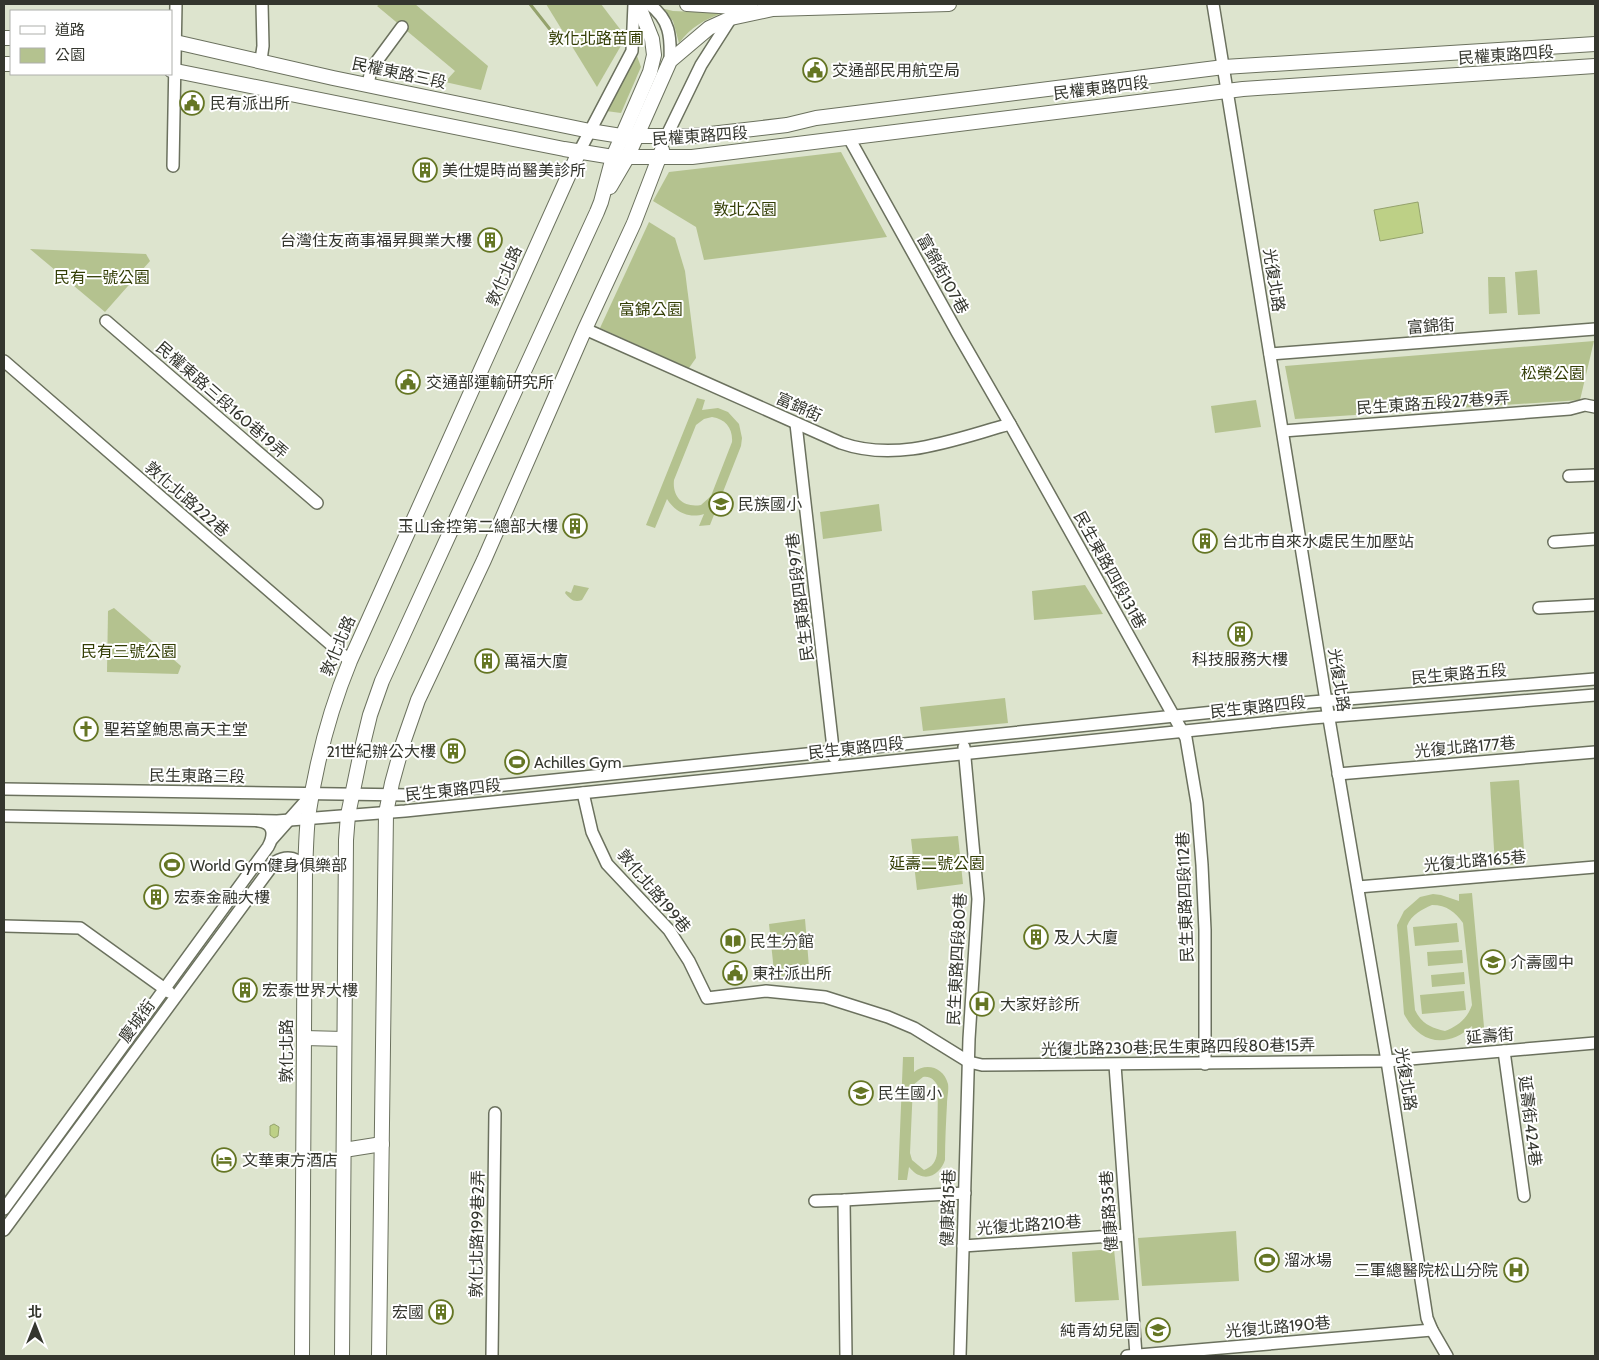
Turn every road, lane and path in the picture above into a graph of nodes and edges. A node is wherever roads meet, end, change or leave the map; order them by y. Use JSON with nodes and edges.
{"nodes":[{"id":1,"x":176,"y":4,"type":"edge"},
{"id":2,"x":262,"y":4,"type":"edge"},
{"id":3,"x":634,"y":4,"type":"edge"},
{"id":4,"x":638,"y":4,"type":"edge"},
{"id":5,"x":649,"y":4,"type":"edge"},
{"id":6,"x":687,"y":4,"type":"edge"},
{"id":7,"x":948,"y":4,"type":"edge"},
{"id":8,"x":1213,"y":4,"type":"edge"},
{"id":9,"x":773,"y":9,"type":"junction"},
{"id":10,"x":731,"y":18,"type":"junction"},
{"id":11,"x":402,"y":27,"type":"dead end"},
{"id":12,"x":173,"y":41,"type":"edge"},
{"id":13,"x":1595,"y":44,"type":"edge"},
{"id":14,"x":260,"y":60,"type":"junction"},
{"id":15,"x":670,"y":61,"type":"junction"},
{"id":16,"x":1595,"y":66,"type":"edge"},
{"id":17,"x":174,"y":67,"type":"edge"},
{"id":18,"x":1224,"y":67,"type":"junction"},
{"id":19,"x":368,"y":85,"type":"junction"},
{"id":20,"x":1228,"y":90,"type":"junction"},
{"id":21,"x":590,"y":131,"type":"junction"},
{"id":22,"x":621,"y":136,"type":"junction"},
{"id":23,"x":637,"y":137,"type":"junction"},
{"id":24,"x":666,"y":137,"type":"junction"},
{"id":25,"x":849,"y":138,"type":"junction"},
{"id":26,"x":579,"y":152,"type":"junction"},
{"id":27,"x":620,"y":157,"type":"junction"},
{"id":28,"x":659,"y":157,"type":"junction"},
{"id":29,"x":173,"y":166,"type":"dead end"},
{"id":30,"x":106,"y":322,"type":"dead end"},
{"id":31,"x":585,"y":329,"type":"junction"},
{"id":32,"x":1595,"y":330,"type":"edge"},
{"id":33,"x":1270,"y":354,"type":"junction"},
{"id":34,"x":4,"y":361,"type":"edge"},
{"id":35,"x":1590,"y":406,"type":"edge"},
{"id":36,"x":796,"y":424,"type":"junction"},
{"id":37,"x":1010,"y":424,"type":"junction"},
{"id":38,"x":1283,"y":431,"type":"junction"},
{"id":39,"x":1595,"y":474,"type":"edge"},
{"id":40,"x":1569,"y":476,"type":"dead end"},
{"id":41,"x":317,"y":502,"type":"dead end"},
{"id":42,"x":1595,"y":539,"type":"edge"},
{"id":43,"x":1554,"y":542,"type":"dead end"},
{"id":44,"x":1595,"y":605,"type":"edge"},
{"id":45,"x":1539,"y":608,"type":"dead end"},
{"id":46,"x":350,"y":661,"type":"junction"},
{"id":47,"x":1595,"y":679,"type":"edge"},
{"id":48,"x":1595,"y":695,"type":"edge"},
{"id":49,"x":1326,"y":701,"type":"junction"},
{"id":50,"x":1174,"y":716,"type":"junction"},
{"id":51,"x":1328,"y":716,"type":"junction"},
{"id":52,"x":1182,"y":732,"type":"junction"},
{"id":53,"x":963,"y":738,"type":"junction"},
{"id":54,"x":833,"y":750,"type":"junction"},
{"id":55,"x":1595,"y":752,"type":"edge"},
{"id":56,"x":965,"y":754,"type":"junction"},
{"id":57,"x":834,"y":767,"type":"junction"},
{"id":58,"x":1338,"y":774,"type":"junction"},
{"id":59,"x":4,"y":789,"type":"edge"},
{"id":60,"x":583,"y":793,"type":"junction"},
{"id":61,"x":312,"y":794,"type":"junction"},
{"id":62,"x":352,"y":794,"type":"junction"},
{"id":63,"x":389,"y":794,"type":"junction"},
{"id":64,"x":386,"y":813,"type":"junction"},
{"id":65,"x":4,"y":816,"type":"edge"},
{"id":66,"x":348,"y":816,"type":"junction"},
{"id":67,"x":308,"y":819,"type":"junction"},
{"id":68,"x":254,"y":820,"type":"junction"},
{"id":69,"x":289,"y":820,"type":"junction"},
{"id":70,"x":272,"y":839,"type":"junction"},
{"id":71,"x":1595,"y":867,"type":"edge"},
{"id":72,"x":305,"y":871,"type":"junction"},
{"id":73,"x":1358,"y":887,"type":"junction"},
{"id":74,"x":4,"y":926,"type":"edge"},
{"id":75,"x":164,"y":989,"type":"junction"},
{"id":76,"x":176,"y":997,"type":"junction"},
{"id":77,"x":304,"y":1038,"type":"junction"},
{"id":78,"x":344,"y":1039,"type":"junction"},
{"id":79,"x":1595,"y":1043,"type":"edge"},
{"id":80,"x":1504,"y":1051,"type":"junction"},
{"id":81,"x":1387,"y":1061,"type":"junction"},
{"id":82,"x":969,"y":1062,"type":"junction"},
{"id":83,"x":1115,"y":1064,"type":"junction"},
{"id":84,"x":1205,"y":1064,"type":"junction"},
{"id":85,"x":495,"y":1113,"type":"dead end"},
{"id":86,"x":382,"y":1144,"type":"junction"},
{"id":87,"x":344,"y":1150,"type":"junction"},
{"id":88,"x":965,"y":1193,"type":"junction"},
{"id":89,"x":1524,"y":1196,"type":"dead end"},
{"id":90,"x":844,"y":1200,"type":"junction"},
{"id":91,"x":815,"y":1201,"type":"dead end"},
{"id":92,"x":4,"y":1210,"type":"edge"},
{"id":93,"x":4,"y":1230,"type":"edge"},
{"id":94,"x":1127,"y":1235,"type":"junction"},
{"id":95,"x":963,"y":1246,"type":"junction"},
{"id":96,"x":1432,"y":1330,"type":"junction"},
{"id":97,"x":302,"y":1356,"type":"edge"},
{"id":98,"x":342,"y":1356,"type":"edge"},
{"id":99,"x":379,"y":1356,"type":"edge"},
{"id":100,"x":492,"y":1356,"type":"edge"},
{"id":101,"x":846,"y":1356,"type":"edge"},
{"id":102,"x":960,"y":1356,"type":"edge"},
{"id":103,"x":1132,"y":1356,"type":"edge"},
{"id":104,"x":1447,"y":1356,"type":"edge"}],
"edges":[{"from":1,"to":12,"type":"street"},
{"from":2,"to":14,"type":"street"},
{"from":3,"to":21,"type":"street","name":"敦化北路"},
{"from":4,"to":22,"type":"main road"},
{"from":5,"to":15,"type":"street"},
{"from":6,"to":9,"type":"main road"},
{"from":7,"to":9,"type":"main road"},
{"from":8,"to":18,"type":"street","name":"光復北路"},
{"from":9,"to":10,"type":"main road"},
{"from":10,"to":15,"type":"main road"},
{"from":10,"to":24,"type":"street"},
{"from":11,"to":19,"type":"street"},
{"from":12,"to":14,"type":"main road","name":"民權東路三段"},
{"from":12,"to":17,"type":"street"},
{"from":13,"to":18,"type":"main road","name":"民權東路四段"},
{"from":14,"to":19,"type":"main road","name":"民權東路三段"},
{"from":15,"to":23,"type":"main road"},
{"from":16,"to":20,"type":"main road","name":"民權東路四段"},
{"from":17,"to":26,"type":"main road"},
{"from":17,"to":29,"type":"street"},
{"from":18,"to":20,"type":"street","name":"光復北路"},
{"from":18,"to":24,"type":"main road","name":"民權東路四段"},
{"from":19,"to":21,"type":"main road","name":"民權東路三段"},
{"from":20,"to":25,"type":"main road","name":"民權東路四段"},
{"from":20,"to":33,"type":"street","name":"光復北路"},
{"from":21,"to":22,"type":"main road","name":"民權東路三段"},
{"from":21,"to":26,"type":"street","name":"敦化北路"},
{"from":22,"to":23,"type":"main road","name":"民權東路四段"},
{"from":22,"to":27,"type":"main road"},
{"from":23,"to":24,"type":"main road","name":"民權東路四段"},
{"from":23,"to":27,"type":"main road"},
{"from":24,"to":28,"type":"main road"},
{"from":25,"to":28,"type":"main road","name":"民權東路四段"},
{"from":25,"to":37,"type":"street","name":"富錦街107巷"},
{"from":26,"to":27,"type":"main road"},
{"from":26,"to":46,"type":"main road","name":"敦化北路"},
{"from":27,"to":28,"type":"main road","name":"民權東路四段"},
{"from":27,"to":62,"type":"main road"},
{"from":28,"to":31,"type":"main road"},
{"from":30,"to":41,"type":"street","name":"民權東路三段160巷19弄"},
{"from":31,"to":36,"type":"street","name":"富錦街"},
{"from":31,"to":63,"type":"main road"},
{"from":32,"to":33,"type":"street","name":"富錦街"},
{"from":33,"to":38,"type":"street","name":"光復北路"},
{"from":34,"to":46,"type":"street","name":"敦化北路222巷"},
{"from":35,"to":38,"type":"street","name":"民生東路五段27巷9弄"},
{"from":36,"to":37,"type":"street","name":"富錦街"},
{"from":36,"to":54,"type":"street","name":"民生東路四段97巷"},
{"from":37,"to":50,"type":"street","name":"民生東路四段131巷"},
{"from":38,"to":49,"type":"street","name":"光復北路"},
{"from":39,"to":40,"type":"street"},
{"from":42,"to":43,"type":"street"},
{"from":44,"to":45,"type":"street"},
{"from":46,"to":61,"type":"main road","name":"敦化北路"},
{"from":47,"to":49,"type":"street","name":"民生東路五段"},
{"from":48,"to":51,"type":"street","name":"民生東路五段"},
{"from":49,"to":50,"type":"street","name":"民生東路四段"},
{"from":49,"to":51,"type":"street","name":"光復北路"},
{"from":50,"to":52,"type":"street","name":"民生東路四段131巷"},
{"from":50,"to":53,"type":"street","name":"民生東路四段"},
{"from":51,"to":52,"type":"street","name":"民生東路四段"},
{"from":51,"to":58,"type":"street","name":"光復北路"},
{"from":52,"to":56,"type":"street","name":"民生東路四段"},
{"from":52,"to":84,"type":"street","name":"民生東路四段112巷"},
{"from":53,"to":54,"type":"street","name":"民生東路四段"},
{"from":53,"to":56,"type":"street","name":"民生東路四段80巷"},
{"from":54,"to":57,"type":"street","name":"民生東路四段97巷"},
{"from":54,"to":63,"type":"street","name":"民生東路四段"},
{"from":55,"to":58,"type":"street","name":"光復北路177巷"},
{"from":56,"to":57,"type":"street","name":"民生東路四段"},
{"from":56,"to":82,"type":"street","name":"民生東路四段80巷"},
{"from":57,"to":60,"type":"street","name":"民生東路四段"},
{"from":58,"to":73,"type":"street","name":"光復北路"},
{"from":59,"to":61,"type":"street","name":"民生東路三段"},
{"from":60,"to":64,"type":"street","name":"民生東路四段"},
{"from":60,"to":82,"type":"street","name":"敦化北路199巷"},
{"from":61,"to":62,"type":"street","name":"民生東路三段"},
{"from":61,"to":67,"type":"main road","name":"敦化北路"},
{"from":61,"to":69,"type":"street","name":"慶城街"},
{"from":62,"to":63,"type":"street","name":"民生東路三段"},
{"from":62,"to":66,"type":"main road"},
{"from":63,"to":64,"type":"main road"},
{"from":64,"to":66,"type":"street"},
{"from":64,"to":86,"type":"main road"},
{"from":65,"to":68,"type":"street"},
{"from":66,"to":67,"type":"street"},
{"from":66,"to":78,"type":"main road"},
{"from":67,"to":69,"type":"street"},
{"from":67,"to":72,"type":"main road","name":"敦化北路"},
{"from":68,"to":69,"type":"street"},
{"from":68,"to":70,"type":"street"},
{"from":69,"to":70,"type":"street","name":"慶城街"},
{"from":70,"to":75,"type":"street","name":"慶城街"},
{"from":71,"to":73,"type":"street","name":"光復北路165巷"},
{"from":72,"to":76,"type":"street","name":"慶城街"},
{"from":72,"to":77,"type":"main road","name":"敦化北路"},
{"from":73,"to":81,"type":"street","name":"光復北路"},
{"from":74,"to":75,"type":"street"},
{"from":75,"to":76,"type":"street"},
{"from":75,"to":92,"type":"street","name":"慶城街"},
{"from":76,"to":93,"type":"street","name":"慶城街"},
{"from":77,"to":78,"type":"main road"},
{"from":77,"to":97,"type":"main road","name":"敦化北路"},
{"from":78,"to":87,"type":"main road"},
{"from":79,"to":80,"type":"street","name":"延壽街"},
{"from":80,"to":81,"type":"street","name":"延壽街"},
{"from":80,"to":89,"type":"street","name":"延壽街424巷"},
{"from":81,"to":84,"type":"street","name":"光復北路230巷;民生東路四段80巷15弄"},
{"from":81,"to":96,"type":"street","name":"光復北路"},
{"from":82,"to":83,"type":"street","name":"光復北路230巷;民生東路四段80巷15弄"},
{"from":82,"to":88,"type":"street","name":"健康路15巷"},
{"from":83,"to":84,"type":"street","name":"光復北路230巷;民生東路四段80巷15弄"},
{"from":83,"to":94,"type":"street","name":"健康路35巷"},
{"from":85,"to":100,"type":"street","name":"敦化北路199巷2弄"},
{"from":86,"to":87,"type":"main road"},
{"from":86,"to":99,"type":"main road"},
{"from":87,"to":98,"type":"main road"},
{"from":88,"to":90,"type":"street"},
{"from":88,"to":95,"type":"street","name":"健康路15巷"},
{"from":90,"to":91,"type":"street"},
{"from":90,"to":101,"type":"street"},
{"from":94,"to":95,"type":"street","name":"光復北路210巷"},
{"from":94,"to":103,"type":"street","name":"健康路35巷"},
{"from":95,"to":102,"type":"street","name":"健康路15巷"},
{"from":96,"to":103,"type":"street","name":"光復北路190巷"},
{"from":96,"to":104,"type":"street","name":"光復北路"}]}
